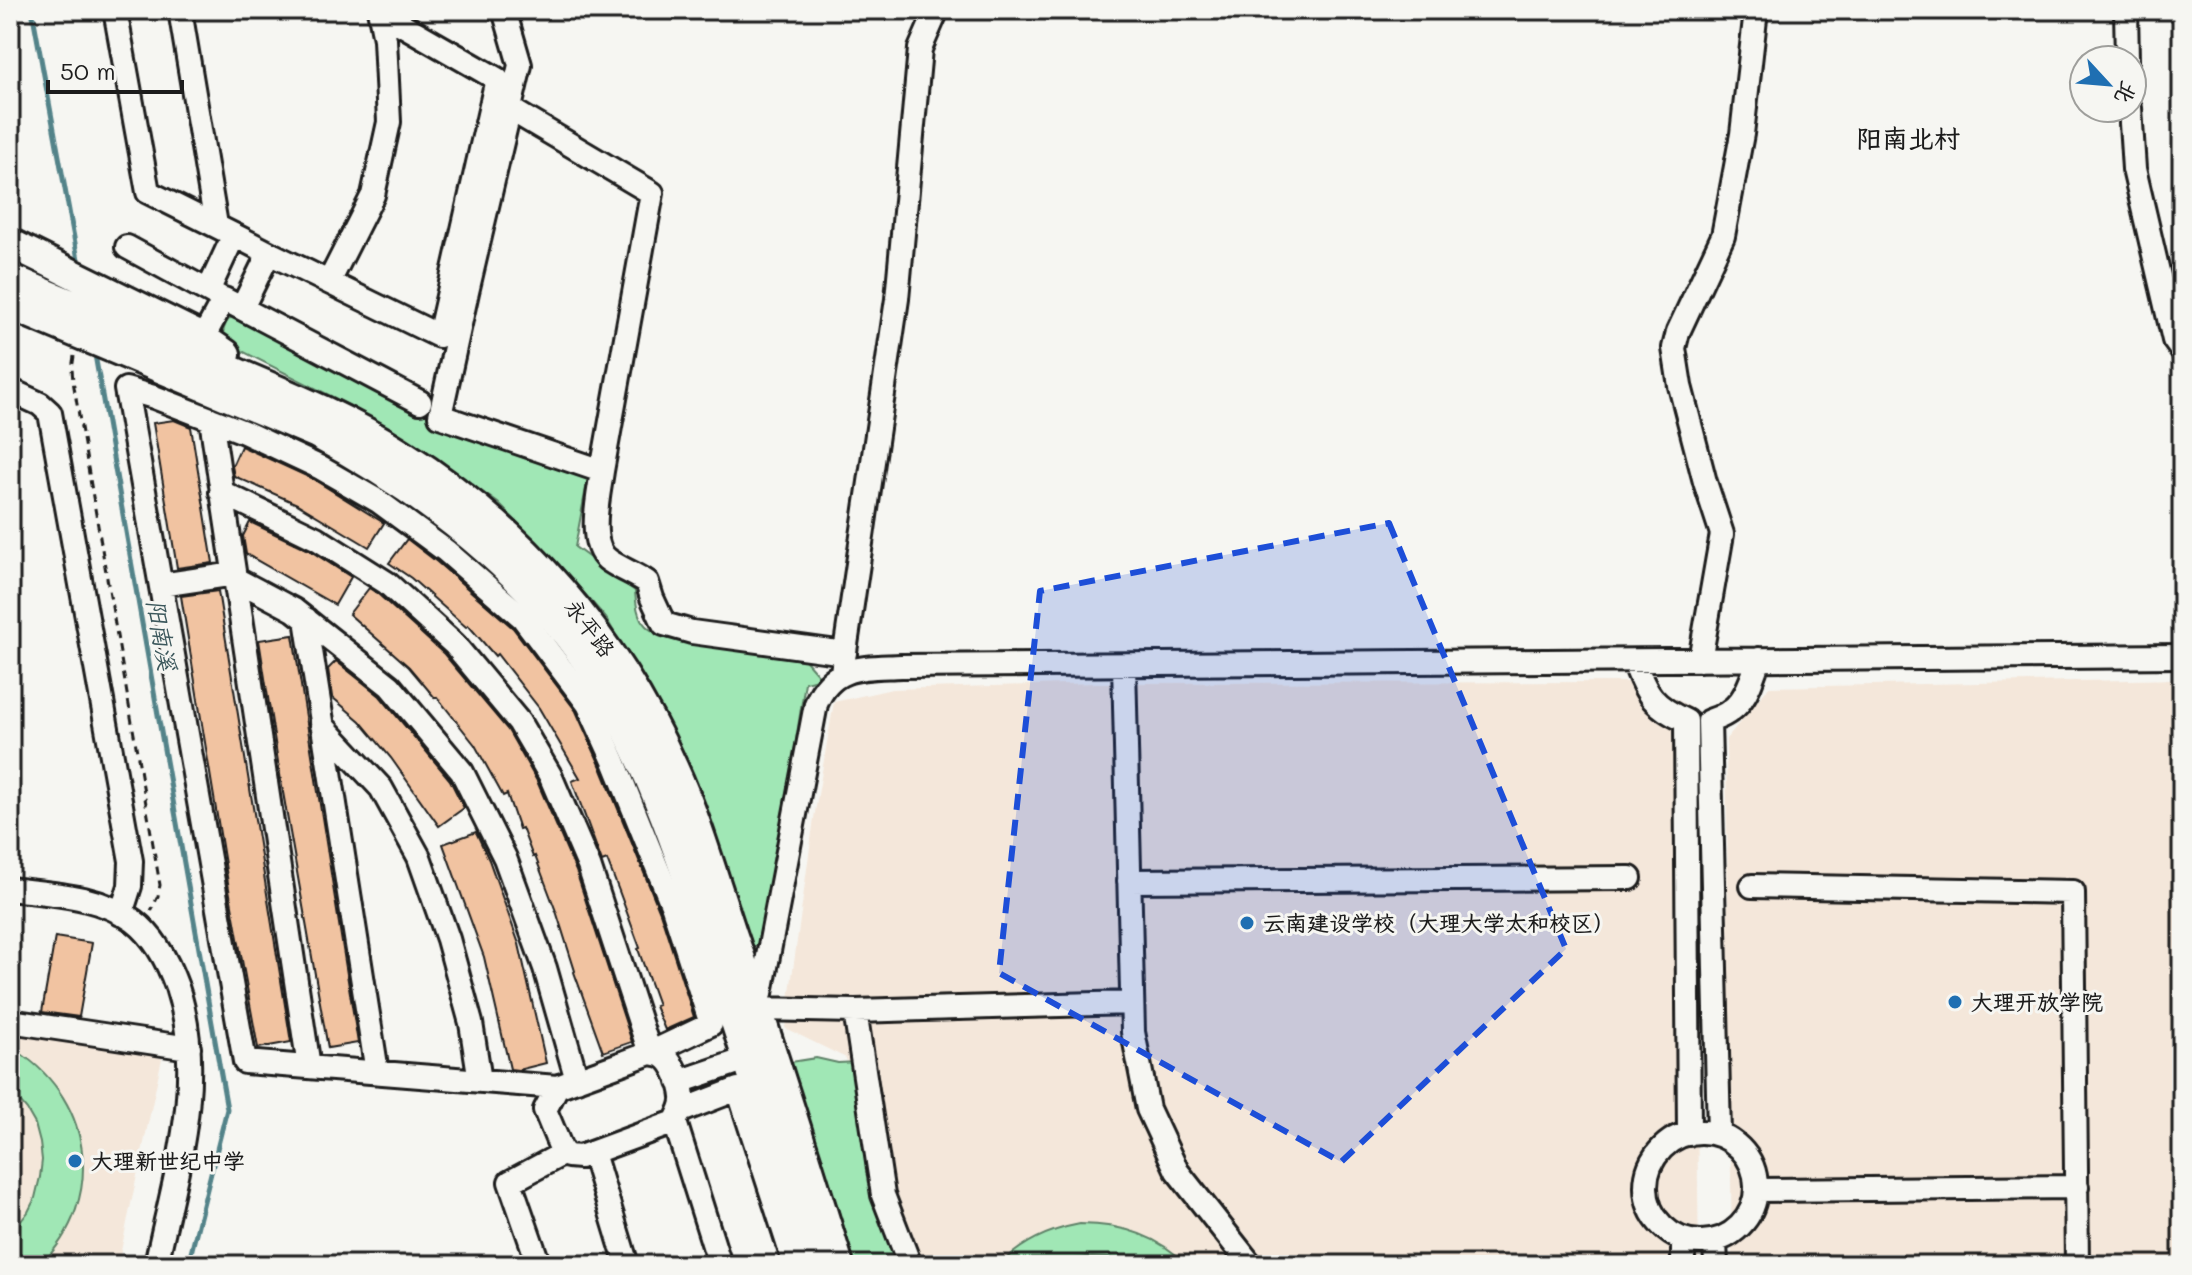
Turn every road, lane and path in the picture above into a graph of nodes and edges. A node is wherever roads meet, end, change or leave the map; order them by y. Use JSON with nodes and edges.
{"nodes":[{"id":1,"x":115,"y":10,"type":"edge"},
{"id":2,"x":180,"y":10,"type":"edge"},
{"id":3,"x":504,"y":10,"type":"edge"},
{"id":4,"x":937,"y":10,"type":"edge"},
{"id":5,"x":1756,"y":10,"type":"edge"},
{"id":6,"x":2126,"y":10,"type":"edge"},
{"id":7,"x":380,"y":11,"type":"edge"},
{"id":8,"x":2127,"y":44,"type":"edge"},
{"id":9,"x":510,"y":109,"type":"junction"},
{"id":10,"x":2131,"y":124,"type":"edge"},
{"id":11,"x":225,"y":230,"type":"junction"},
{"id":12,"x":10,"y":243,"type":"edge"},
{"id":13,"x":127,"y":247,"type":"dead end"},
{"id":14,"x":269,"y":253,"type":"junction"},
{"id":15,"x":10,"y":278,"type":"edge"},
{"id":16,"x":329,"y":282,"type":"junction"},
{"id":17,"x":224,"y":299,"type":"junction"},
{"id":18,"x":10,"y":305,"type":"edge"},
{"id":19,"x":81,"y":335,"type":"junction"},
{"id":20,"x":203,"y":338,"type":"junction"},
{"id":21,"x":2182,"y":351,"type":"edge"},
{"id":22,"x":268,"y":386,"type":"junction"},
{"id":23,"x":10,"y":390,"type":"edge"},
{"id":24,"x":420,"y":402,"type":"dead end"},
{"id":25,"x":211,"y":419,"type":"junction"},
{"id":26,"x":602,"y":471,"type":"junction"},
{"id":27,"x":221,"y":492,"type":"junction"},
{"id":28,"x":235,"y":579,"type":"junction"},
{"id":29,"x":161,"y":585,"type":"junction"},
{"id":30,"x":306,"y":619,"type":"junction"},
{"id":31,"x":2182,"y":656,"type":"edge"},
{"id":32,"x":1759,"y":659,"type":"junction"},
{"id":33,"x":1700,"y":660,"type":"junction"},
{"id":34,"x":1634,"y":661,"type":"junction"},
{"id":35,"x":843,"y":663,"type":"junction"},
{"id":36,"x":1124,"y":665,"type":"junction"},
{"id":37,"x":322,"y":725,"type":"junction"},
{"id":38,"x":1630,"y":878,"type":"dead end"},
{"id":39,"x":1129,"y":881,"type":"junction"},
{"id":40,"x":1752,"y":886,"type":"dead end"},
{"id":41,"x":10,"y":889,"type":"edge"},
{"id":42,"x":121,"y":914,"type":"junction"},
{"id":43,"x":142,"y":929,"type":"junction"},
{"id":44,"x":1131,"y":1003,"type":"junction"},
{"id":45,"x":758,"y":1009,"type":"junction"},
{"id":46,"x":855,"y":1011,"type":"junction"},
{"id":47,"x":10,"y":1021,"type":"edge"},
{"id":48,"x":189,"y":1048,"type":"junction"},
{"id":49,"x":650,"y":1053,"type":"junction"},
{"id":50,"x":760,"y":1054,"type":"junction"},
{"id":51,"x":309,"y":1067,"type":"junction"},
{"id":52,"x":377,"y":1072,"type":"junction"},
{"id":53,"x":480,"y":1081,"type":"junction"},
{"id":54,"x":679,"y":1082,"type":"junction"},
{"id":55,"x":567,"y":1084,"type":"junction"},
{"id":56,"x":678,"y":1116,"type":"junction"},
{"id":57,"x":1689,"y":1134,"type":"junction"},
{"id":58,"x":1719,"y":1134,"type":"junction"},
{"id":59,"x":564,"y":1153,"type":"junction"},
{"id":60,"x":593,"y":1153,"type":"junction"},
{"id":61,"x":2077,"y":1187,"type":"junction"},
{"id":62,"x":1756,"y":1190,"type":"junction"},
{"id":63,"x":1683,"y":1241,"type":"junction"},
{"id":64,"x":1715,"y":1241,"type":"junction"},
{"id":65,"x":156,"y":1265,"type":"edge"},
{"id":66,"x":539,"y":1265,"type":"edge"},
{"id":67,"x":627,"y":1265,"type":"edge"},
{"id":68,"x":720,"y":1265,"type":"edge"},
{"id":69,"x":795,"y":1265,"type":"edge"},
{"id":70,"x":814,"y":1265,"type":"edge"},
{"id":71,"x":839,"y":1265,"type":"edge"},
{"id":72,"x":910,"y":1265,"type":"edge"},
{"id":73,"x":1251,"y":1265,"type":"edge"},
{"id":74,"x":1683,"y":1265,"type":"edge"},
{"id":75,"x":1716,"y":1265,"type":"edge"},
{"id":76,"x":2077,"y":1265,"type":"edge"}],
"edges":[{"from":1,"to":11,"type":"street"},
{"from":2,"to":11,"type":"street"},
{"from":3,"to":9,"type":"street"},
{"from":4,"to":35,"type":"street"},
{"from":5,"to":33,"type":"street"},
{"from":6,"to":8,"type":"street"},
{"from":7,"to":16,"type":"street"},
{"from":7,"to":16,"type":"street"},
{"from":9,"to":26,"type":"street"},
{"from":9,"to":26,"type":"street"},
{"from":10,"to":21,"type":"street"},
{"from":11,"to":14,"type":"street"},
{"from":11,"to":17,"type":"street"},
{"from":12,"to":20,"type":"main road"},
{"from":13,"to":17,"type":"street"},
{"from":14,"to":16,"type":"street"},
{"from":14,"to":17,"type":"street"},
{"from":15,"to":22,"type":"main road","name":"永平路"},
{"from":17,"to":20,"type":"street"},
{"from":17,"to":24,"type":"street"},
{"from":18,"to":19,"type":"main road","name":"永平路"},
{"from":19,"to":43,"type":"path"},
{"from":19,"to":50,"type":"main road","name":"永平路"},
{"from":20,"to":22,"type":"main road"},
{"from":22,"to":45,"type":"main road","name":"永平路"},
{"from":23,"to":42,"type":"street"},
{"from":25,"to":27,"type":"street"},
{"from":25,"to":29,"type":"street"},
{"from":25,"to":49,"type":"street"},
{"from":26,"to":35,"type":"street"},
{"from":27,"to":28,"type":"street"},
{"from":27,"to":49,"type":"street"},
{"from":28,"to":29,"type":"street"},
{"from":28,"to":30,"type":"street"},
{"from":28,"to":51,"type":"street"},
{"from":29,"to":51,"type":"street"},
{"from":30,"to":37,"type":"street"},
{"from":30,"to":55,"type":"street"},
{"from":31,"to":32,"type":"street"},
{"from":32,"to":33,"type":"street"},
{"from":32,"to":58,"type":"street"},
{"from":33,"to":34,"type":"street"},
{"from":34,"to":36,"type":"street"},
{"from":34,"to":57,"type":"street"},
{"from":35,"to":36,"type":"street"},
{"from":35,"to":45,"type":"street"},
{"from":36,"to":39,"type":"street"},
{"from":37,"to":52,"type":"street"},
{"from":37,"to":53,"type":"street"},
{"from":38,"to":39,"type":"street"},
{"from":39,"to":44,"type":"street"},
{"from":40,"to":61,"type":"street"},
{"from":41,"to":42,"type":"street"},
{"from":42,"to":43,"type":"street"},
{"from":43,"to":48,"type":"street"},
{"from":44,"to":46,"type":"street"},
{"from":44,"to":73,"type":"street"},
{"from":45,"to":46,"type":"street"},
{"from":45,"to":50,"type":"main road","name":"永平路"},
{"from":46,"to":72,"type":"street"},
{"from":47,"to":48,"type":"street"},
{"from":48,"to":65,"type":"street"},
{"from":49,"to":54,"type":"street"},
{"from":49,"to":55,"type":"street"},
{"from":50,"to":54,"type":"street"},
{"from":50,"to":70,"type":"main road","name":"永平路"},
{"from":50,"to":71,"type":"main road","name":"永平路"},
{"from":51,"to":52,"type":"street"},
{"from":52,"to":53,"type":"street"},
{"from":53,"to":55,"type":"street"},
{"from":54,"to":56,"type":"street"},
{"from":55,"to":59,"type":"street"},
{"from":56,"to":60,"type":"street"},
{"from":56,"to":68,"type":"street"},
{"from":56,"to":69,"type":"street"},
{"from":57,"to":58,"type":"street"},
{"from":57,"to":63,"type":"street"},
{"from":58,"to":62,"type":"street"},
{"from":59,"to":60,"type":"street"},
{"from":59,"to":66,"type":"street"},
{"from":60,"to":67,"type":"street"},
{"from":61,"to":62,"type":"street"},
{"from":61,"to":76,"type":"street"},
{"from":62,"to":64,"type":"street"},
{"from":63,"to":64,"type":"street"},
{"from":63,"to":74,"type":"street"},
{"from":64,"to":75,"type":"street"}]}
